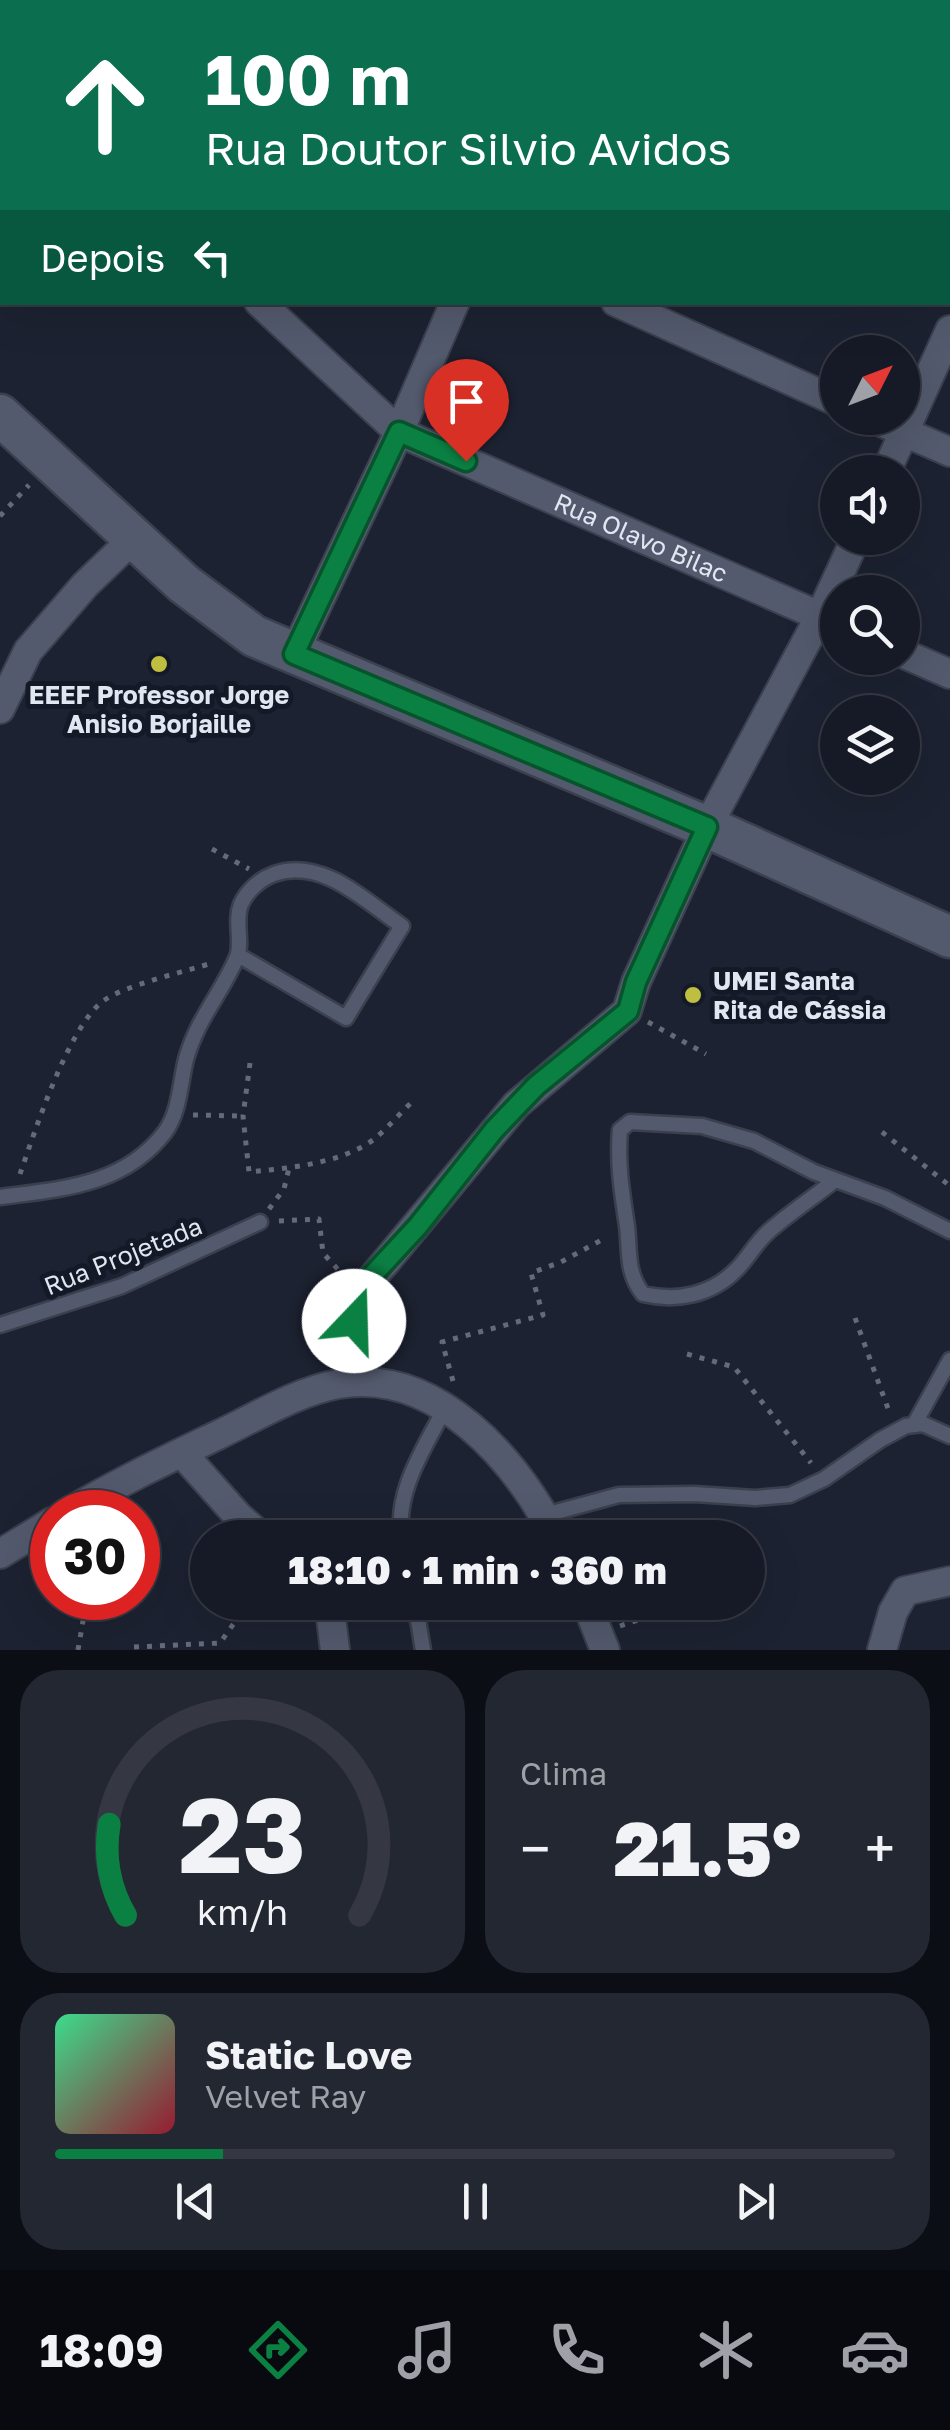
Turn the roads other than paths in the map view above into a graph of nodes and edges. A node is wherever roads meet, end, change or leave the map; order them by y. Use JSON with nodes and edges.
{"nodes":[{"id":1,"x":262,"y":305,"type":"edge"},
{"id":2,"x":454,"y":305,"type":"edge"},
{"id":3,"x":623,"y":305,"type":"edge"},
{"id":4,"x":950,"y":330,"type":"edge"},
{"id":5,"x":820,"y":394,"type":"edge"},
{"id":6,"x":920,"y":397,"type":"edge"},
{"id":7,"x":0,"y":415,"type":"edge"},
{"id":8,"x":399,"y":432,"type":"junction"},
{"id":9,"x":911,"y":435,"type":"edge"},
{"id":10,"x":950,"y":452,"type":"edge"},
{"id":11,"x":135,"y":537,"type":"junction"},
{"id":12,"x":820,"y":616,"type":"edge"},
{"id":13,"x":820,"y":635,"type":"edge"},
{"id":14,"x":294,"y":654,"type":"junction"},
{"id":15,"x":920,"y":661,"type":"edge"},
{"id":16,"x":950,"y":674,"type":"edge"},
{"id":17,"x":0,"y":709,"type":"edge"},
{"id":18,"x":707,"y":827,"type":"junction"},
{"id":19,"x":950,"y":937,"type":"edge"},
{"id":20,"x":238,"y":954,"type":"junction"},
{"id":21,"x":836,"y":1180,"type":"junction"},
{"id":22,"x":6,"y":1196,"type":"edge"},
{"id":23,"x":260,"y":1222,"type":"road end"},
{"id":24,"x":950,"y":1231,"type":"edge"},
{"id":25,"x":0,"y":1325,"type":"edge"},
{"id":26,"x":950,"y":1360,"type":"edge"},
{"id":27,"x":358,"y":1382,"type":"junction"},
{"id":28,"x":445,"y":1407,"type":"junction"},
{"id":29,"x":915,"y":1424,"type":"junction"},
{"id":30,"x":950,"y":1436,"type":"edge"},
{"id":31,"x":182,"y":1452,"type":"junction"},
{"id":32,"x":110,"y":1490,"type":"edge"},
{"id":33,"x":243,"y":1520,"type":"edge"},
{"id":34,"x":401,"y":1520,"type":"edge"},
{"id":35,"x":545,"y":1520,"type":"edge"},
{"id":36,"x":563,"y":1520,"type":"edge"},
{"id":37,"x":30,"y":1536,"type":"edge"},
{"id":38,"x":0,"y":1554,"type":"edge"},
{"id":39,"x":950,"y":1581,"type":"edge"},
{"id":40,"x":331,"y":1620,"type":"edge"},
{"id":41,"x":418,"y":1620,"type":"edge"},
{"id":42,"x":335,"y":1650,"type":"edge"},
{"id":43,"x":423,"y":1650,"type":"edge"},
{"id":44,"x":882,"y":1650,"type":"edge"}],
"edges":[{"from":1,"to":8,"type":"street","name":"Rua Olavo Bilac"},
{"from":2,"to":8,"type":"street"},
{"from":3,"to":5,"type":"street"},
{"from":4,"to":6,"type":"street"},
{"from":7,"to":11,"type":"street"},
{"from":8,"to":12,"type":"street","name":"Rua Olavo Bilac"},
{"from":8,"to":14,"type":"street"},
{"from":9,"to":10,"type":"street"},
{"from":11,"to":14,"type":"street"},
{"from":11,"to":17,"type":"street"},
{"from":13,"to":18,"type":"street"},
{"from":14,"to":18,"type":"street"},
{"from":15,"to":16,"type":"street"},
{"from":18,"to":19,"type":"street"},
{"from":18,"to":27,"type":"street"},
{"from":20,"to":20,"type":"lane"},
{"from":20,"to":22,"type":"lane"},
{"from":21,"to":21,"type":"lane"},
{"from":21,"to":24,"type":"lane"},
{"from":23,"to":25,"type":"lane","name":"Rua Projetada"},
{"from":26,"to":29,"type":"lane"},
{"from":27,"to":28,"type":"street"},
{"from":27,"to":31,"type":"street"},
{"from":28,"to":34,"type":"lane"},
{"from":28,"to":35,"type":"street"},
{"from":29,"to":30,"type":"lane"},
{"from":29,"to":36,"type":"lane"},
{"from":31,"to":32,"type":"street"},
{"from":31,"to":33,"type":"street"},
{"from":37,"to":38,"type":"street"},
{"from":39,"to":44,"type":"street"},
{"from":40,"to":42,"type":"street"},
{"from":41,"to":43,"type":"lane"}]}
